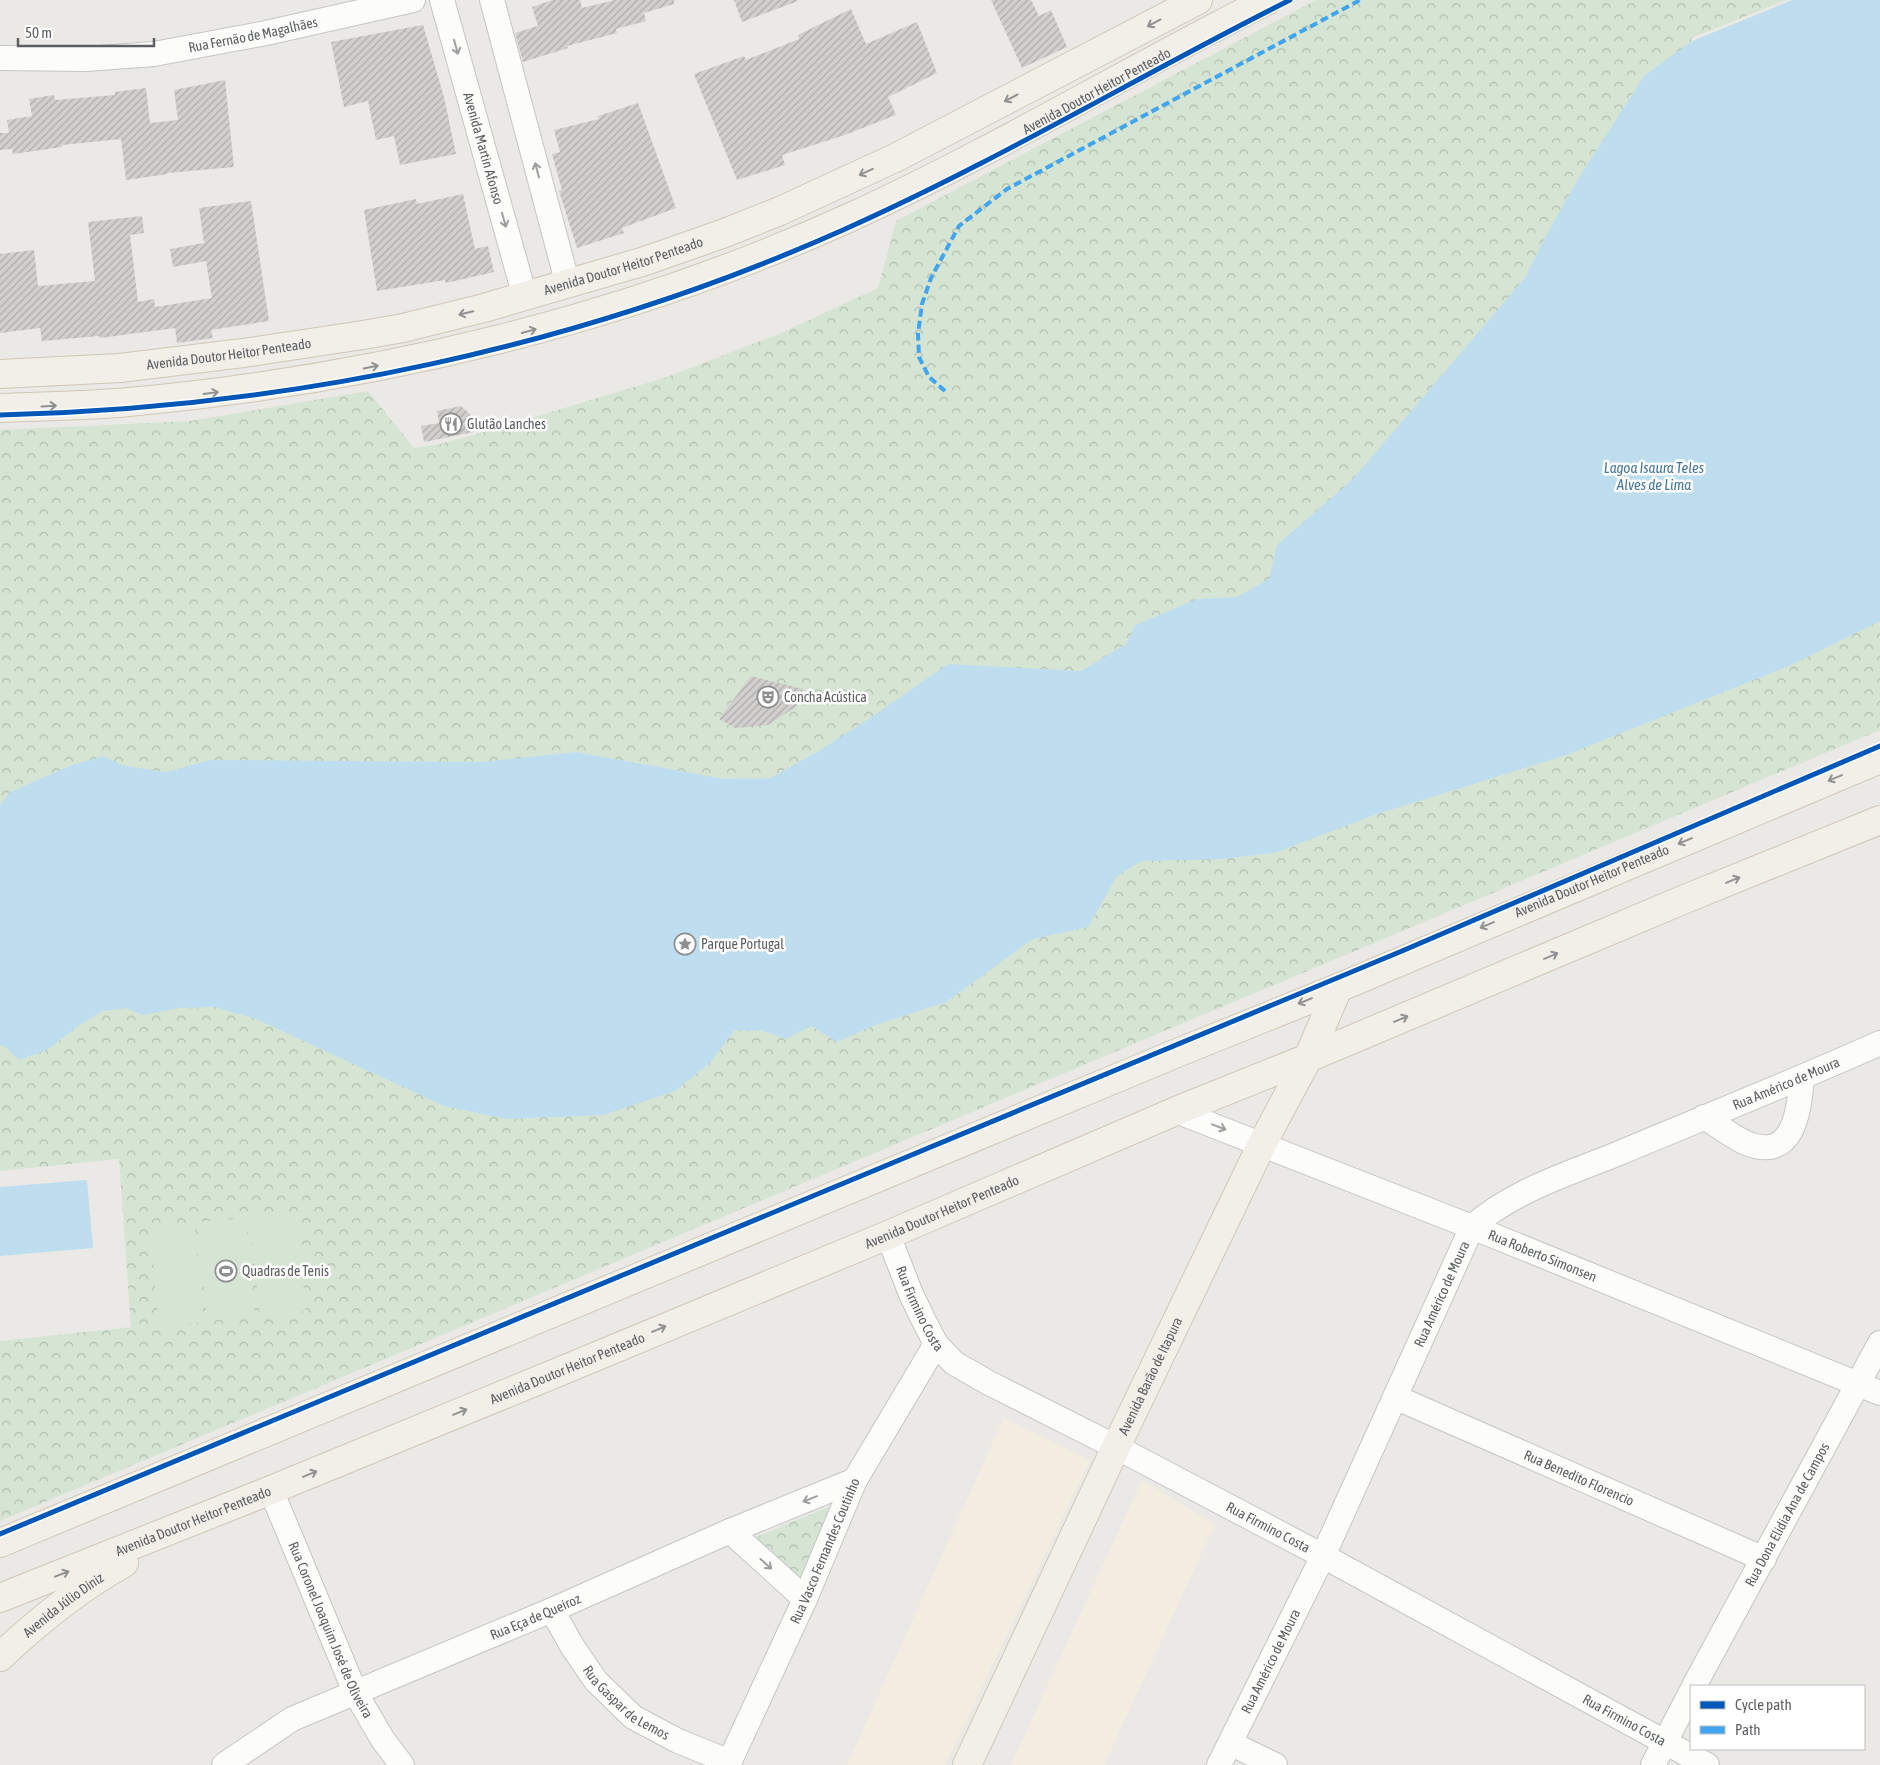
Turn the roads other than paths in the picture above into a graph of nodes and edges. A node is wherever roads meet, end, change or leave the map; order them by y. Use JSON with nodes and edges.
{"nodes":[{"id":1,"x":414,"y":0,"type":"edge"},
{"id":2,"x":442,"y":0,"type":"edge"},
{"id":3,"x":492,"y":0,"type":"edge"},
{"id":4,"x":1198,"y":0,"type":"edge"},
{"id":5,"x":1268,"y":0,"type":"edge"},
{"id":6,"x":0,"y":58,"type":"edge"},
{"id":7,"x":568,"y":285,"type":"junction"},
{"id":8,"x":525,"y":297,"type":"junction"},
{"id":9,"x":0,"y":374,"type":"edge"},
{"id":10,"x":0,"y":408,"type":"edge"},
{"id":11,"x":1880,"y":759,"type":"edge"},
{"id":12,"x":1880,"y":820,"type":"edge"},
{"id":13,"x":1338,"y":988,"type":"junction"},
{"id":14,"x":1370,"y":1032,"type":"junction"},
{"id":15,"x":1880,"y":1043,"type":"edge"},
{"id":16,"x":1308,"y":1058,"type":"junction"},
{"id":17,"x":1802,"y":1078,"type":"junction"},
{"id":18,"x":1176,"y":1111,"type":"junction"},
{"id":19,"x":1704,"y":1117,"type":"junction"},
{"id":20,"x":1270,"y":1147,"type":"junction"},
{"id":21,"x":1472,"y":1227,"type":"junction"},
{"id":22,"x":888,"y":1235,"type":"junction"},
{"id":23,"x":1880,"y":1343,"type":"edge"},
{"id":24,"x":936,"y":1344,"type":"junction"},
{"id":25,"x":1858,"y":1384,"type":"junction"},
{"id":26,"x":1880,"y":1393,"type":"edge"},
{"id":27,"x":1395,"y":1397,"type":"junction"},
{"id":28,"x":1123,"y":1451,"type":"junction"},
{"id":29,"x":855,"y":1480,"type":"junction"},
{"id":30,"x":271,"y":1490,"type":"junction"},
{"id":31,"x":211,"y":1514,"type":"junction"},
{"id":32,"x":730,"y":1531,"type":"junction"},
{"id":33,"x":0,"y":1543,"type":"edge"},
{"id":34,"x":1323,"y":1556,"type":"junction"},
{"id":35,"x":1764,"y":1559,"type":"junction"},
{"id":36,"x":4,"y":1597,"type":"edge"},
{"id":37,"x":805,"y":1599,"type":"junction"},
{"id":38,"x":552,"y":1610,"type":"junction"},
{"id":39,"x":20,"y":1638,"type":"junction"},
{"id":40,"x":0,"y":1657,"type":"edge"},
{"id":41,"x":1695,"y":1685,"type":"edge"},
{"id":42,"x":355,"y":1692,"type":"junction"},
{"id":43,"x":1690,"y":1694,"type":"edge"},
{"id":44,"x":1664,"y":1741,"type":"junction"},
{"id":45,"x":1230,"y":1743,"type":"junction"},
{"id":46,"x":729,"y":1764,"type":"edge"},
{"id":47,"x":224,"y":1765,"type":"edge"},
{"id":48,"x":402,"y":1765,"type":"edge"},
{"id":49,"x":967,"y":1765,"type":"edge"},
{"id":50,"x":985,"y":1765,"type":"edge"},
{"id":51,"x":1219,"y":1765,"type":"edge"},
{"id":52,"x":1275,"y":1765,"type":"edge"},
{"id":53,"x":1653,"y":1765,"type":"edge"},
{"id":54,"x":1707,"y":1765,"type":"edge"}],
"edges":[{"from":1,"to":6,"type":"street","name":"Rua Fernão de Magalhães"},
{"from":2,"to":8,"type":"street","name":"Avenida Martin Afonso","one_way":true},
{"from":7,"to":3,"type":"street","one_way":true},
{"from":4,"to":7,"type":"main road","name":"Avenida Doutor Heitor Penteado","one_way":true},
{"from":10,"to":5,"type":"main road","name":"Avenida Doutor Heitor Penteado","one_way":true},
{"from":7,"to":8,"type":"main road","name":"Avenida Doutor Heitor Penteado"},
{"from":8,"to":9,"type":"main road","name":"Avenida Doutor Heitor Penteado","one_way":true},
{"from":11,"to":13,"type":"main road","name":"Avenida Doutor Heitor Penteado","one_way":true},
{"from":14,"to":12,"type":"main road","name":"Avenida Doutor Heitor Penteado","one_way":true},
{"from":13,"to":16,"type":"main road","name":"Avenida Barão de Itapura"},
{"from":13,"to":33,"type":"main road","name":"Avenida Doutor Heitor Penteado","one_way":true},
{"from":14,"to":16,"type":"main road","name":"Avenida Doutor Heitor Penteado"},
{"from":14,"to":20,"type":"main road","name":"Avenida Barão de Itapura"},
{"from":15,"to":17,"type":"street","name":"Rua Américo de Moura"},
{"from":16,"to":18,"type":"main road","name":"Avenida Doutor Heitor Penteado"},
{"from":16,"to":20,"type":"main road","name":"Avenida Barão de Itapura"},
{"from":17,"to":19,"type":"street","name":"Rua Américo de Moura"},
{"from":17,"to":19,"type":"street"},
{"from":18,"to":20,"type":"street","name":"Rua Roberto Simonsen","one_way":true},
{"from":18,"to":22,"type":"main road","name":"Avenida Doutor Heitor Penteado"},
{"from":19,"to":21,"type":"street","name":"Rua Américo de Moura"},
{"from":20,"to":21,"type":"street","name":"Rua Roberto Simonsen"},
{"from":20,"to":28,"type":"main road","name":"Avenida Barão de Itapura"},
{"from":21,"to":25,"type":"street","name":"Rua Roberto Simonsen"},
{"from":21,"to":27,"type":"street","name":"Rua Américo de Moura"},
{"from":22,"to":24,"type":"street","name":"Rua Firmino Costa"},
{"from":30,"to":22,"type":"main road","name":"Avenida Doutor Heitor Penteado","one_way":true},
{"from":23,"to":25,"type":"street","name":"Rua Dona Elidia Ana de Campos"},
{"from":24,"to":28,"type":"street","name":"Rua Firmino Costa"},
{"from":24,"to":29,"type":"street","name":"Rua Vasco Fernandes Coutinho"},
{"from":25,"to":26,"type":"street","name":"Rua Roberto Simonsen"},
{"from":25,"to":35,"type":"street","name":"Rua Dona Elidia Ana de Campos"},
{"from":27,"to":34,"type":"street","name":"Rua Américo de Moura"},
{"from":27,"to":35,"type":"street","name":"Rua Benedito Florencio"},
{"from":28,"to":34,"type":"street","name":"Rua Firmino Costa"},
{"from":28,"to":49,"type":"main road","name":"Avenida Barão de Itapura"},
{"from":28,"to":50,"type":"main road","name":"Avenida Barão de Itapura"},
{"from":29,"to":32,"type":"street","name":"Rua Eça de Queiroz","one_way":true},
{"from":29,"to":37,"type":"street","name":"Rua Vasco Fernandes Coutinho"},
{"from":30,"to":31,"type":"main road","name":"Avenida Doutor Heitor Penteado"},
{"from":30,"to":42,"type":"street","name":"Rua Coronel Joaquim José de Oliveira"},
{"from":36,"to":31,"type":"main road","name":"Avenida Doutor Heitor Penteado","one_way":true},
{"from":31,"to":39,"type":"main road","name":"Avenida Júlio Diniz"},
{"from":32,"to":37,"type":"street","one_way":true},
{"from":32,"to":38,"type":"street","name":"Rua Eça de Queiroz"},
{"from":34,"to":44,"type":"street","name":"Rua Firmino Costa"},
{"from":34,"to":45,"type":"street","name":"Rua Américo de Moura"},
{"from":35,"to":41,"type":"street","name":"Rua Dona Elidia Ana de Campos"},
{"from":36,"to":39,"type":"main road"},
{"from":37,"to":46,"type":"street","name":"Rua Vasco Fernandes Coutinho"},
{"from":38,"to":42,"type":"street","name":"Rua Eça de Queiroz"},
{"from":38,"to":46,"type":"street","name":"Rua Gaspar de Lemos"},
{"from":39,"to":40,"type":"main road","name":"Avenida Júlio Diniz"},
{"from":42,"to":47,"type":"street","name":"Rua Eça de Queiroz"},
{"from":42,"to":48,"type":"street","name":"Rua Coronel Joaquim José de Oliveira"},
{"from":43,"to":44,"type":"street"},
{"from":44,"to":53,"type":"street"},
{"from":44,"to":54,"type":"street","name":"Rua Firmino Costa"},
{"from":45,"to":51,"type":"street","name":"Rua Américo de Moura"},
{"from":45,"to":52,"type":"street"}]}
